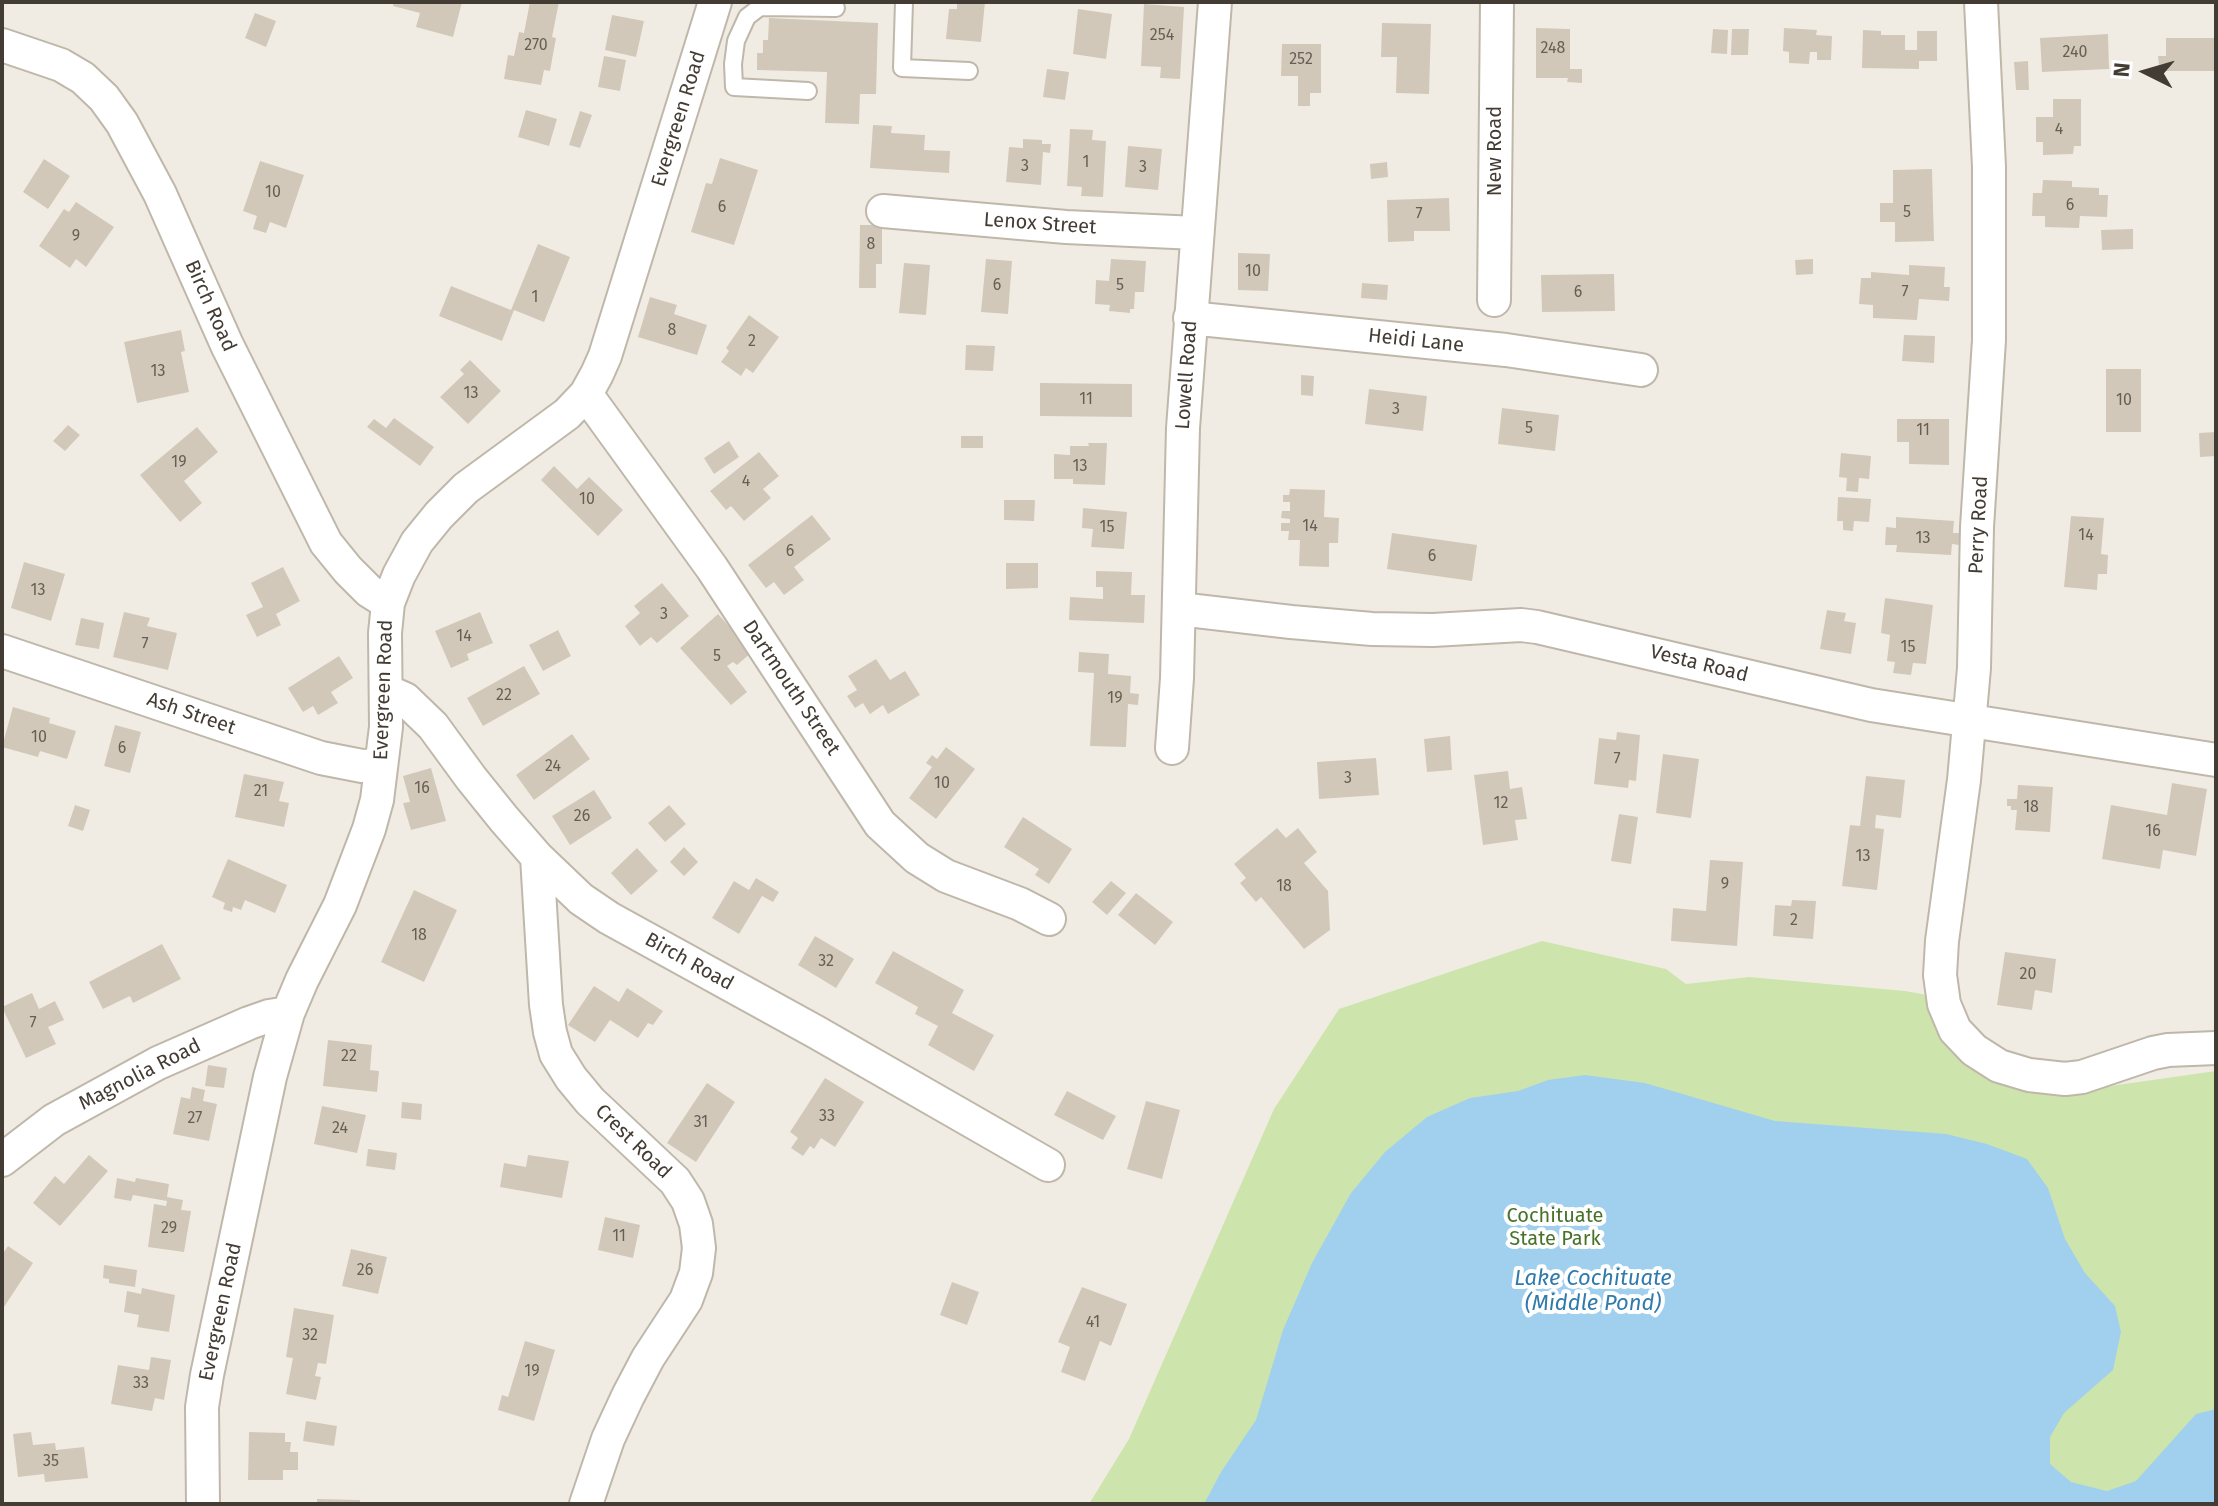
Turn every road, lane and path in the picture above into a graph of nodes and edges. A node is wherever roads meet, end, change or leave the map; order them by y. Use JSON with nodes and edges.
{"nodes":[{"id":1,"x":715,"y":2,"type":"edge"},
{"id":2,"x":904,"y":2,"type":"edge"},
{"id":3,"x":1215,"y":2,"type":"edge"},
{"id":4,"x":1497,"y":2,"type":"edge"},
{"id":5,"x":1981,"y":2,"type":"edge"},
{"id":6,"x":812,"y":4,"type":"edge"},
{"id":7,"x":836,"y":8,"type":"dead end"},
{"id":8,"x":2,"y":45,"type":"edge"},
{"id":9,"x":969,"y":71,"type":"dead end"},
{"id":10,"x":808,"y":91,"type":"dead end"},
{"id":11,"x":883,"y":211,"type":"dead end"},
{"id":12,"x":1196,"y":233,"type":"junction"},
{"id":13,"x":1494,"y":300,"type":"dead end"},
{"id":14,"x":1190,"y":318,"type":"junction"},
{"id":15,"x":1641,"y":370,"type":"dead end"},
{"id":16,"x":586,"y":394,"type":"junction"},
{"id":17,"x":388,"y":603,"type":"junction"},
{"id":18,"x":1179,"y":609,"type":"junction"},
{"id":19,"x":2,"y":651,"type":"edge"},
{"id":20,"x":387,"y":691,"type":"junction"},
{"id":21,"x":1970,"y":721,"type":"junction"},
{"id":22,"x":1172,"y":748,"type":"dead end"},
{"id":23,"x":2216,"y":760,"type":"edge"},
{"id":24,"x":381,"y":765,"type":"junction"},
{"id":25,"x":537,"y":857,"type":"junction"},
{"id":26,"x":1049,"y":919,"type":"dead end"},
{"id":27,"x":288,"y":1013,"type":"junction"},
{"id":28,"x":2216,"y":1048,"type":"edge"},
{"id":29,"x":2,"y":1160,"type":"edge"},
{"id":30,"x":1048,"y":1165,"type":"dead end"},
{"id":31,"x":203,"y":1504,"type":"edge"},
{"id":32,"x":586,"y":1504,"type":"edge"}],
"edges":[{"from":1,"to":16,"type":"street","name":"Evergreen Road"},
{"from":2,"to":9,"type":"lane"},
{"from":3,"to":12,"type":"street","name":"Lowell Road"},
{"from":4,"to":13,"type":"street","name":"New Road"},
{"from":5,"to":21,"type":"street","name":"Perry Road"},
{"from":6,"to":7,"type":"lane"},
{"from":6,"to":10,"type":"lane"},
{"from":8,"to":17,"type":"street","name":"Birch Road"},
{"from":11,"to":12,"type":"street","name":"Lenox Street"},
{"from":12,"to":14,"type":"street","name":"Lowell Road"},
{"from":14,"to":15,"type":"street","name":"Heidi Lane"},
{"from":14,"to":18,"type":"street","name":"Lowell Road"},
{"from":16,"to":17,"type":"street","name":"Evergreen Road"},
{"from":16,"to":26,"type":"street","name":"Dartmouth Street"},
{"from":17,"to":20,"type":"street","name":"Evergreen Road"},
{"from":18,"to":21,"type":"street","name":"Vesta Road"},
{"from":18,"to":22,"type":"street","name":"Lowell Road"},
{"from":19,"to":24,"type":"street","name":"Ash Street"},
{"from":20,"to":24,"type":"street","name":"Evergreen Road"},
{"from":20,"to":25,"type":"street","name":"Birch Road"},
{"from":21,"to":23,"type":"street","name":"Vesta Road"},
{"from":21,"to":28,"type":"street","name":"Perry Road"},
{"from":24,"to":27,"type":"street","name":"Evergreen Road"},
{"from":25,"to":30,"type":"street","name":"Birch Road"},
{"from":25,"to":32,"type":"street","name":"Crest Road"},
{"from":27,"to":29,"type":"street","name":"Magnolia Road"},
{"from":27,"to":31,"type":"street","name":"Evergreen Road"}]}
